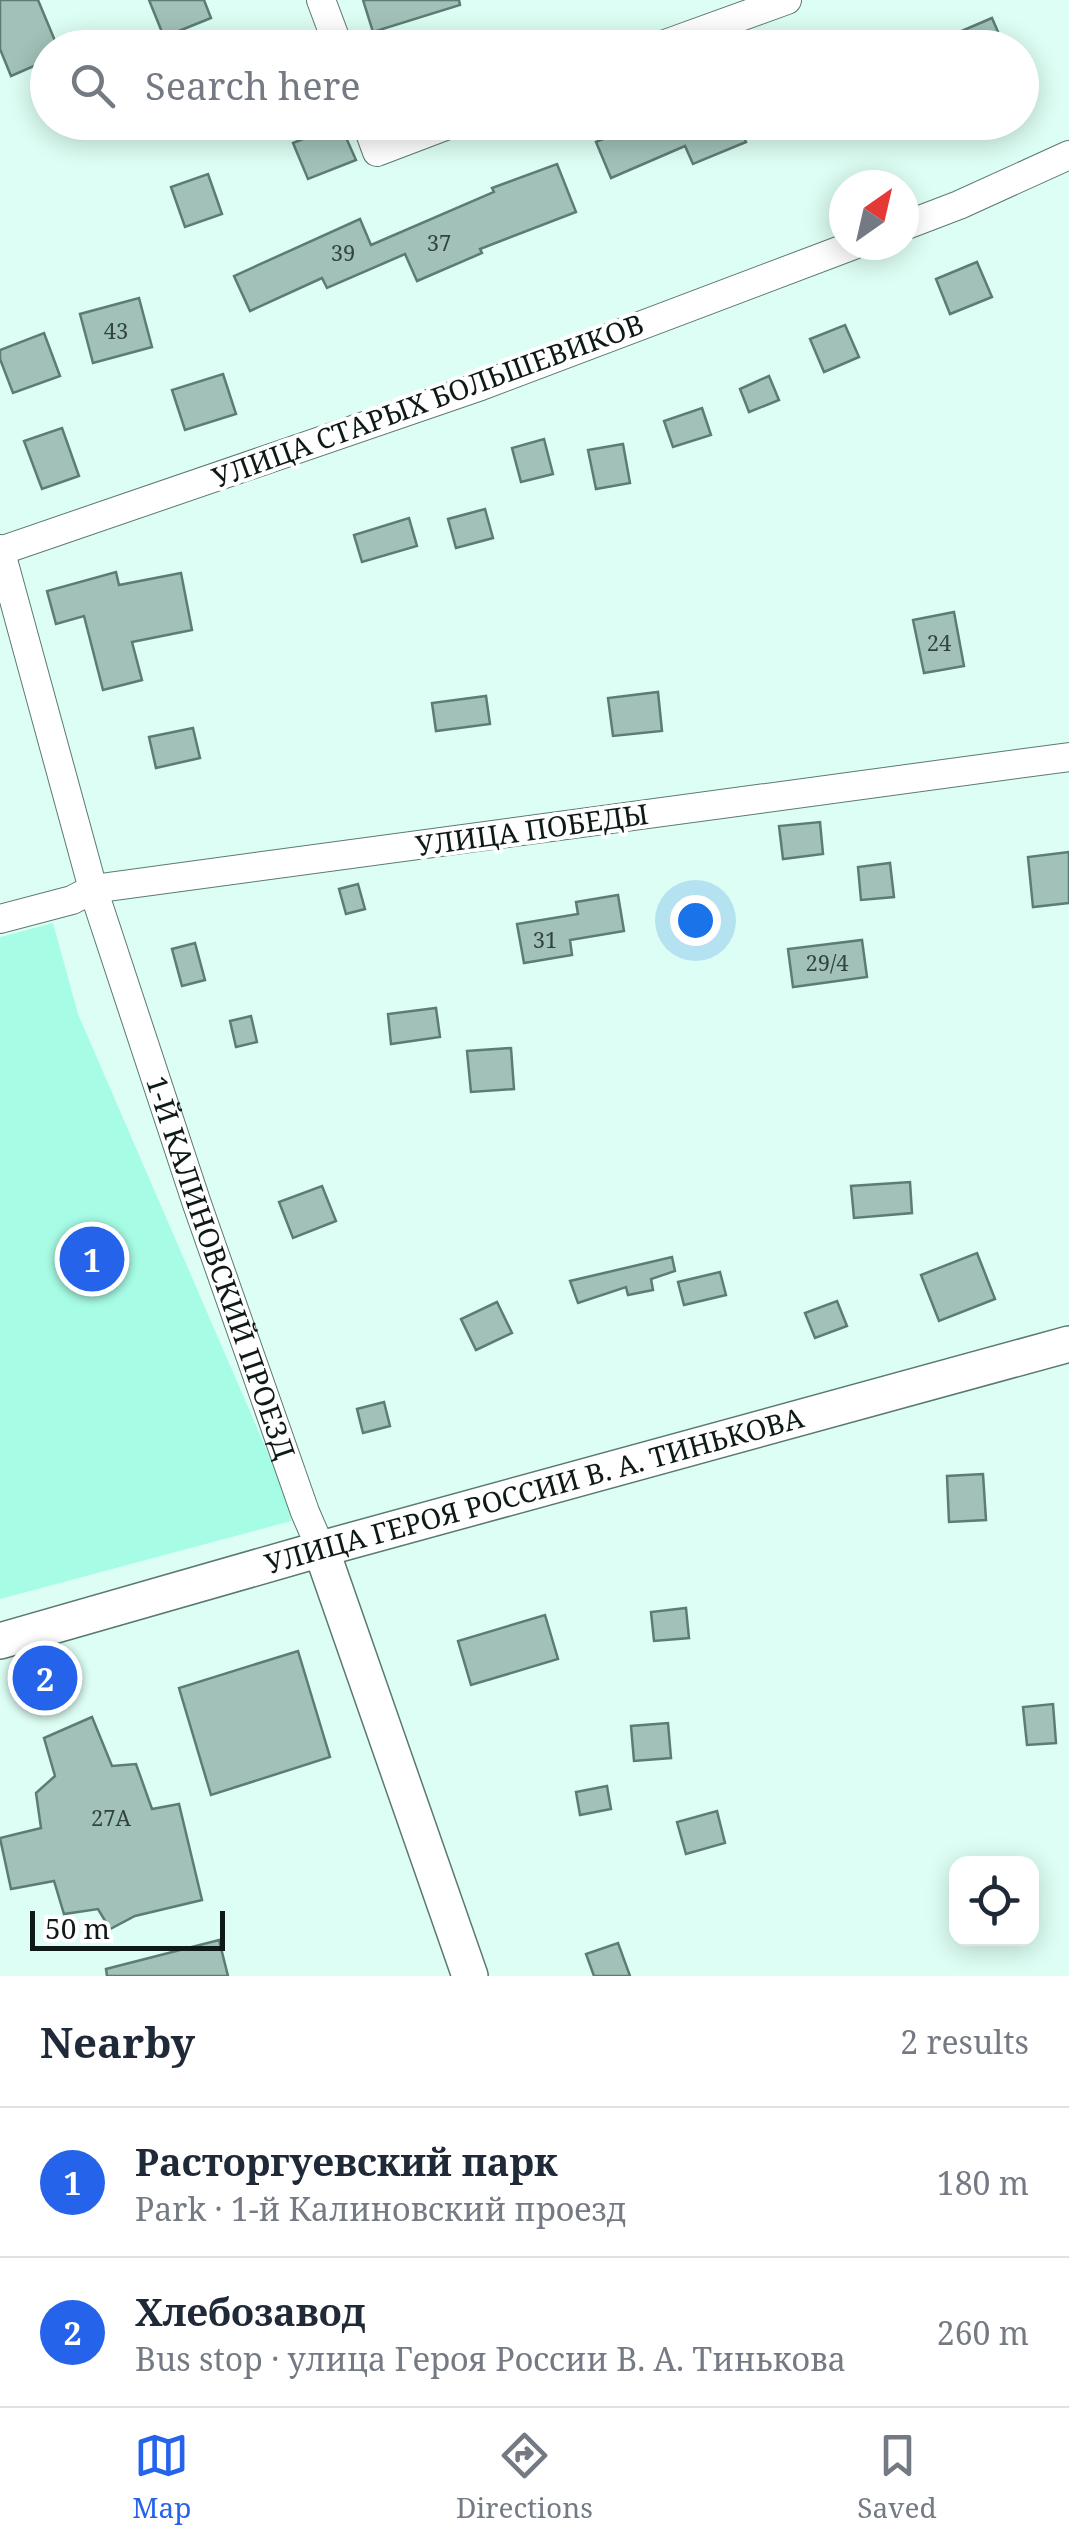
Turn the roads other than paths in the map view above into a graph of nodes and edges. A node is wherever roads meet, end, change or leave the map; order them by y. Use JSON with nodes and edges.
{"nodes":[{"id":1,"x":321,"y":0,"type":"edge"},
{"id":2,"x":787,"y":0,"type":"edge"},
{"id":3,"x":332,"y":30,"type":"edge"},
{"id":4,"x":704,"y":30,"type":"edge"},
{"id":5,"x":373,"y":140,"type":"edge"},
{"id":6,"x":409,"y":140,"type":"edge"},
{"id":7,"x":1069,"y":155,"type":"edge"},
{"id":8,"x":919,"y":221,"type":"edge"},
{"id":9,"x":829,"y":254,"type":"edge"},
{"id":10,"x":0,"y":550,"type":"edge"},
{"id":11,"x":1069,"y":757,"type":"edge"},
{"id":12,"x":93,"y":889,"type":"junction"},
{"id":13,"x":0,"y":919,"type":"edge"},
{"id":14,"x":1069,"y":1344,"type":"edge"},
{"id":15,"x":321,"y":1548,"type":"junction"},
{"id":16,"x":0,"y":1641,"type":"edge"},
{"id":17,"x":470,"y":1976,"type":"edge"}],
"edges":[{"from":1,"to":3,"type":"street"},
{"from":2,"to":4,"type":"street"},
{"from":5,"to":6,"type":"street"},
{"from":7,"to":8,"type":"street"},
{"from":9,"to":10,"type":"street","name":"УЛИЦА СТАРЫХ БОЛЬШЕВИКОВ"},
{"from":10,"to":12,"type":"street","name":"1-Й КАЛИНОВСКИЙ ПРОЕЗД"},
{"from":11,"to":12,"type":"street","name":"УЛИЦА ПОБЕДЫ"},
{"from":12,"to":13,"type":"street","name":"УЛИЦА ПОБЕДЫ"},
{"from":12,"to":15,"type":"street","name":"1-Й КАЛИНОВСКИЙ ПРОЕЗД"},
{"from":14,"to":15,"type":"street","name":"УЛИЦА ГЕРОЯ РОССИИ В. А. ТИНЬКОВА"},
{"from":15,"to":16,"type":"street","name":"УЛИЦА ГЕРОЯ РОССИИ В. А. ТИНЬКОВА"},
{"from":15,"to":17,"type":"street","name":"1-Й КАЛИНОВСКИЙ ПРОЕЗД"}]}
